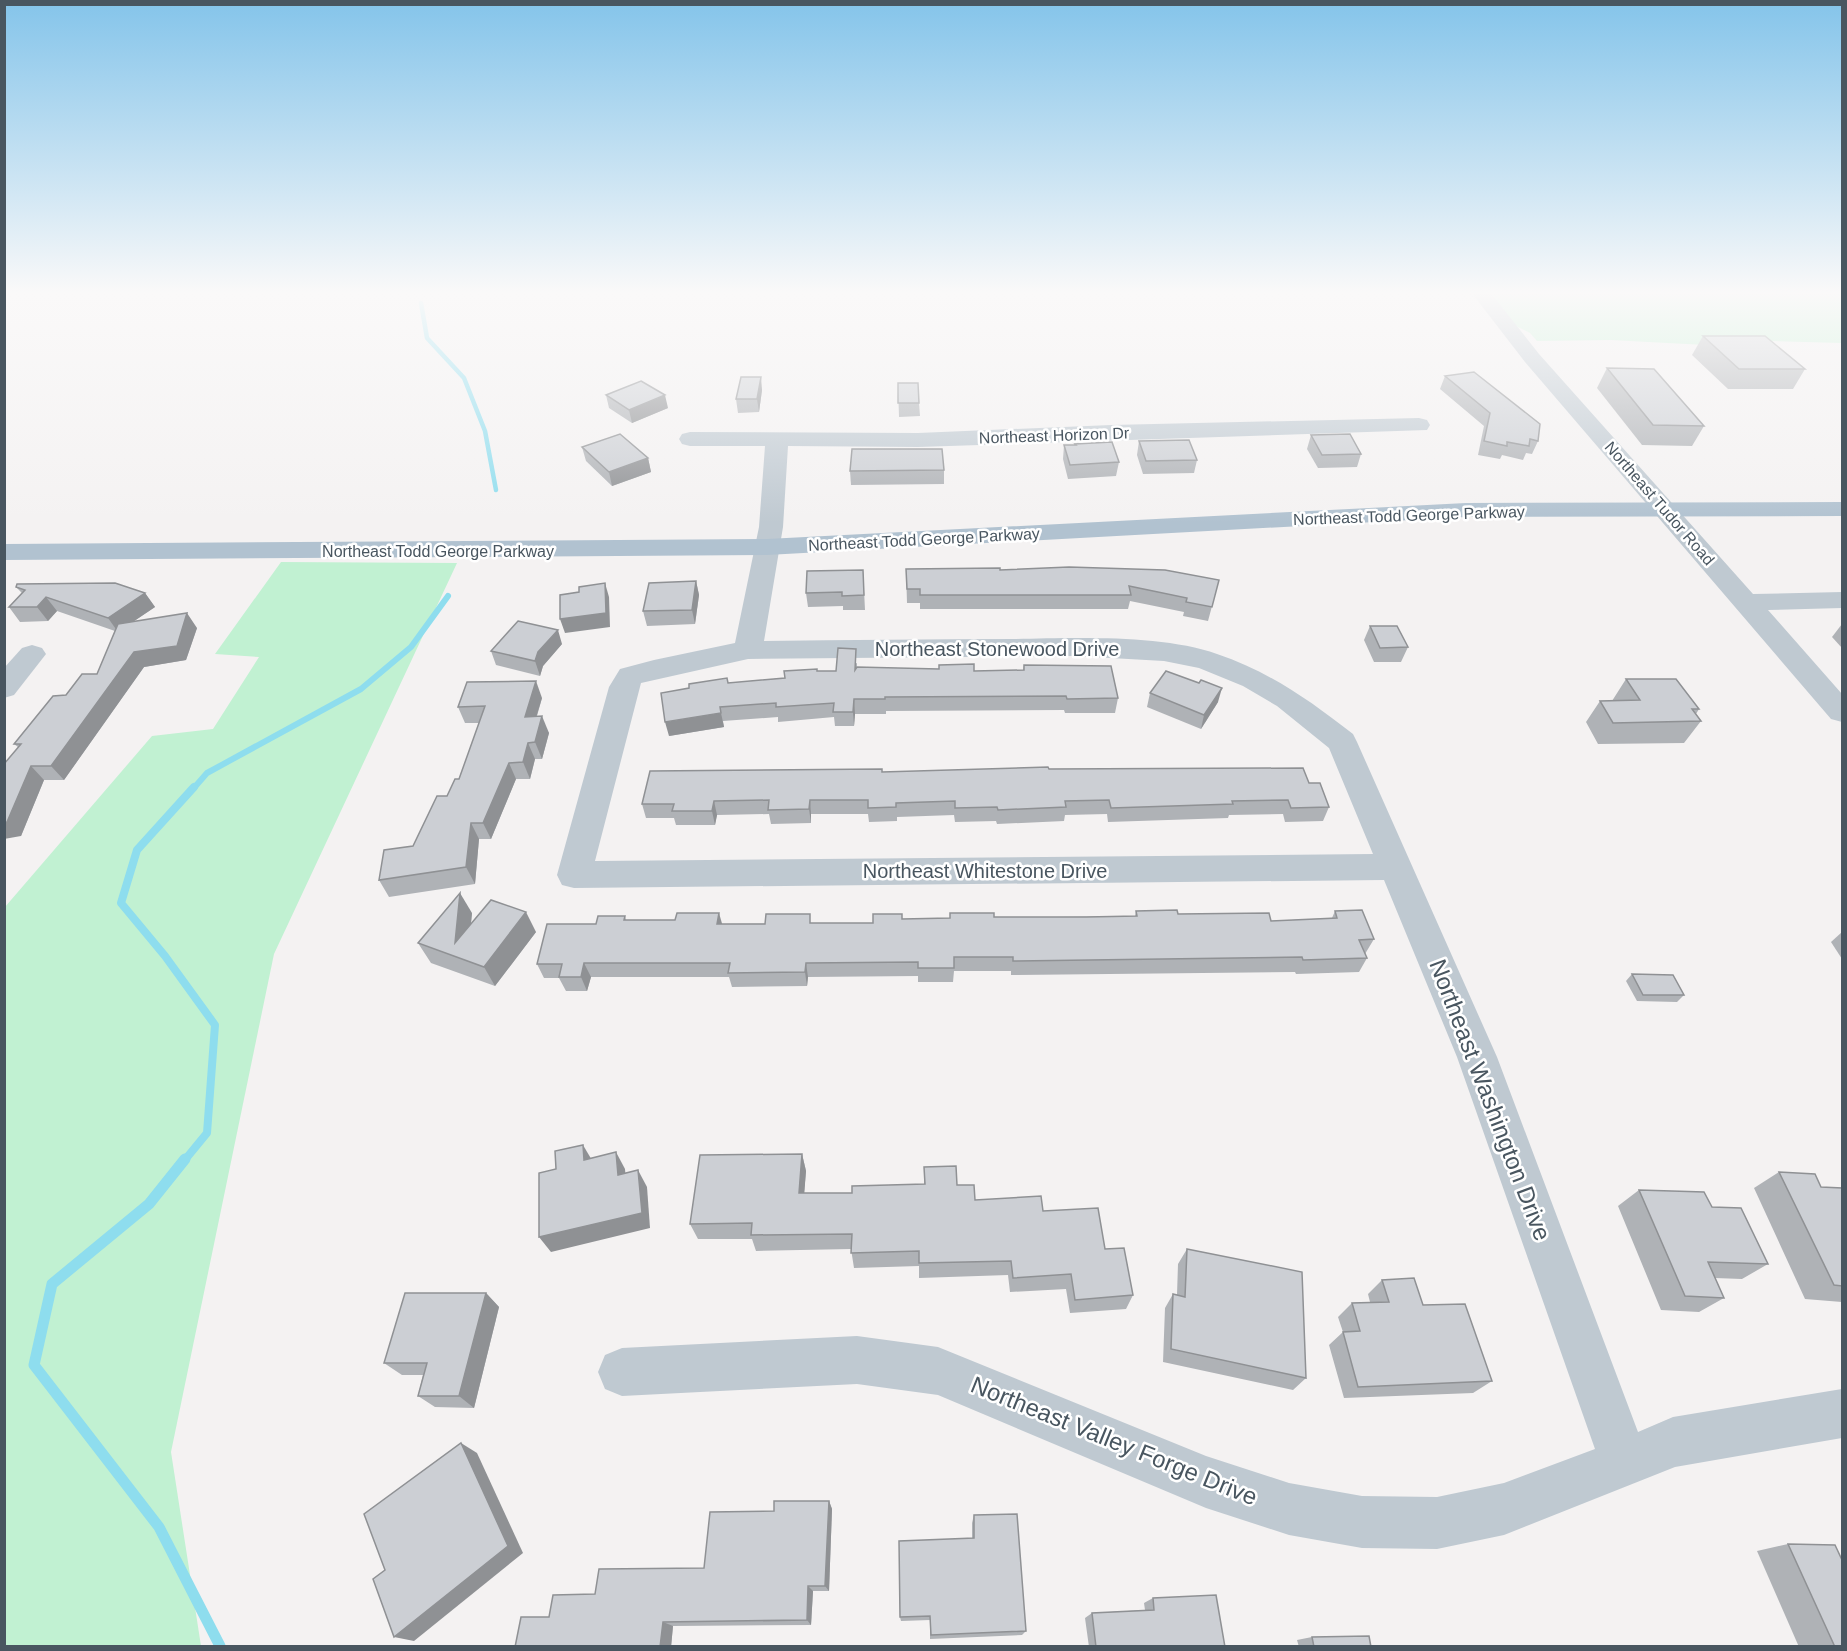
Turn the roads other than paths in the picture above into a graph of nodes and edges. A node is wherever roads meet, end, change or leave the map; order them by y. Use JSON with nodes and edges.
{"nodes":[{"id":1,"x":1542,"y":369,"type":"edge"},
{"id":2,"x":1419,"y":425,"type":"dead end"},
{"id":3,"x":690,"y":439,"type":"dead end"},
{"id":4,"x":777,"y":440,"type":"junction"},
{"id":5,"x":1842,"y":489,"type":"edge"},
{"id":6,"x":1656,"y":500,"type":"junction"},
{"id":7,"x":1842,"y":509,"type":"edge"},
{"id":8,"x":4,"y":531,"type":"edge"},
{"id":9,"x":769,"y":537,"type":"junction"},
{"id":10,"x":4,"y":552,"type":"edge"},
{"id":11,"x":1842,"y":600,"type":"edge"},
{"id":12,"x":1747,"y":602,"type":"junction"},
{"id":13,"x":748,"y":650,"type":"junction"},
{"id":14,"x":18,"y":654,"type":"edge"},
{"id":15,"x":4,"y":688,"type":"edge"},
{"id":16,"x":1842,"y":712,"type":"edge"},
{"id":17,"x":1342,"y":742,"type":"joint"},
{"id":18,"x":1396,"y":867,"type":"junction"},
{"id":19,"x":574,"y":875,"type":"joint"},
{"id":20,"x":622,"y":1372,"type":"dead end"},
{"id":21,"x":1842,"y":1414,"type":"edge"},
{"id":22,"x":1625,"y":1463,"type":"junction"}],
"edges":[{"from":1,"to":6,"type":"street","name":"Northeast Tudor Road"},
{"from":2,"to":4,"type":"street","name":"Northeast Horizon Dr"},
{"from":3,"to":4,"type":"street","name":"Northeast Horizon Dr"},
{"from":4,"to":9,"type":"street"},
{"from":5,"to":6,"type":"main road","name":"Northeast Todd George Parkway"},
{"from":6,"to":7,"type":"main road","name":"Northeast Todd George Parkway"},
{"from":6,"to":9,"type":"main road","name":"Northeast Todd George Parkway"},
{"from":6,"to":12,"type":"street","name":"Northeast Tudor Road"},
{"from":8,"to":9,"type":"main road","name":"Northeast Todd George Parkway"},
{"from":9,"to":10,"type":"main road","name":"Northeast Todd George Parkway"},
{"from":9,"to":13,"type":"street"},
{"from":11,"to":12,"type":"street"},
{"from":12,"to":16,"type":"street","name":"Northeast Tudor Road"},
{"from":13,"to":17,"type":"street","name":"Northeast Stonewood Drive"},
{"from":13,"to":19,"type":"street","name":"Northeast Stonewood Drive"},
{"from":14,"to":15,"type":"street"},
{"from":17,"to":18,"type":"street","name":"Northeast Washington Drive"},
{"from":18,"to":19,"type":"street","name":"Northeast Whitestone Drive"},
{"from":18,"to":22,"type":"street","name":"Northeast Washington Drive"},
{"from":20,"to":22,"type":"street","name":"Northeast Valley Forge Drive"},
{"from":21,"to":22,"type":"street","name":"Northeast Valley Forge Drive"}]}
